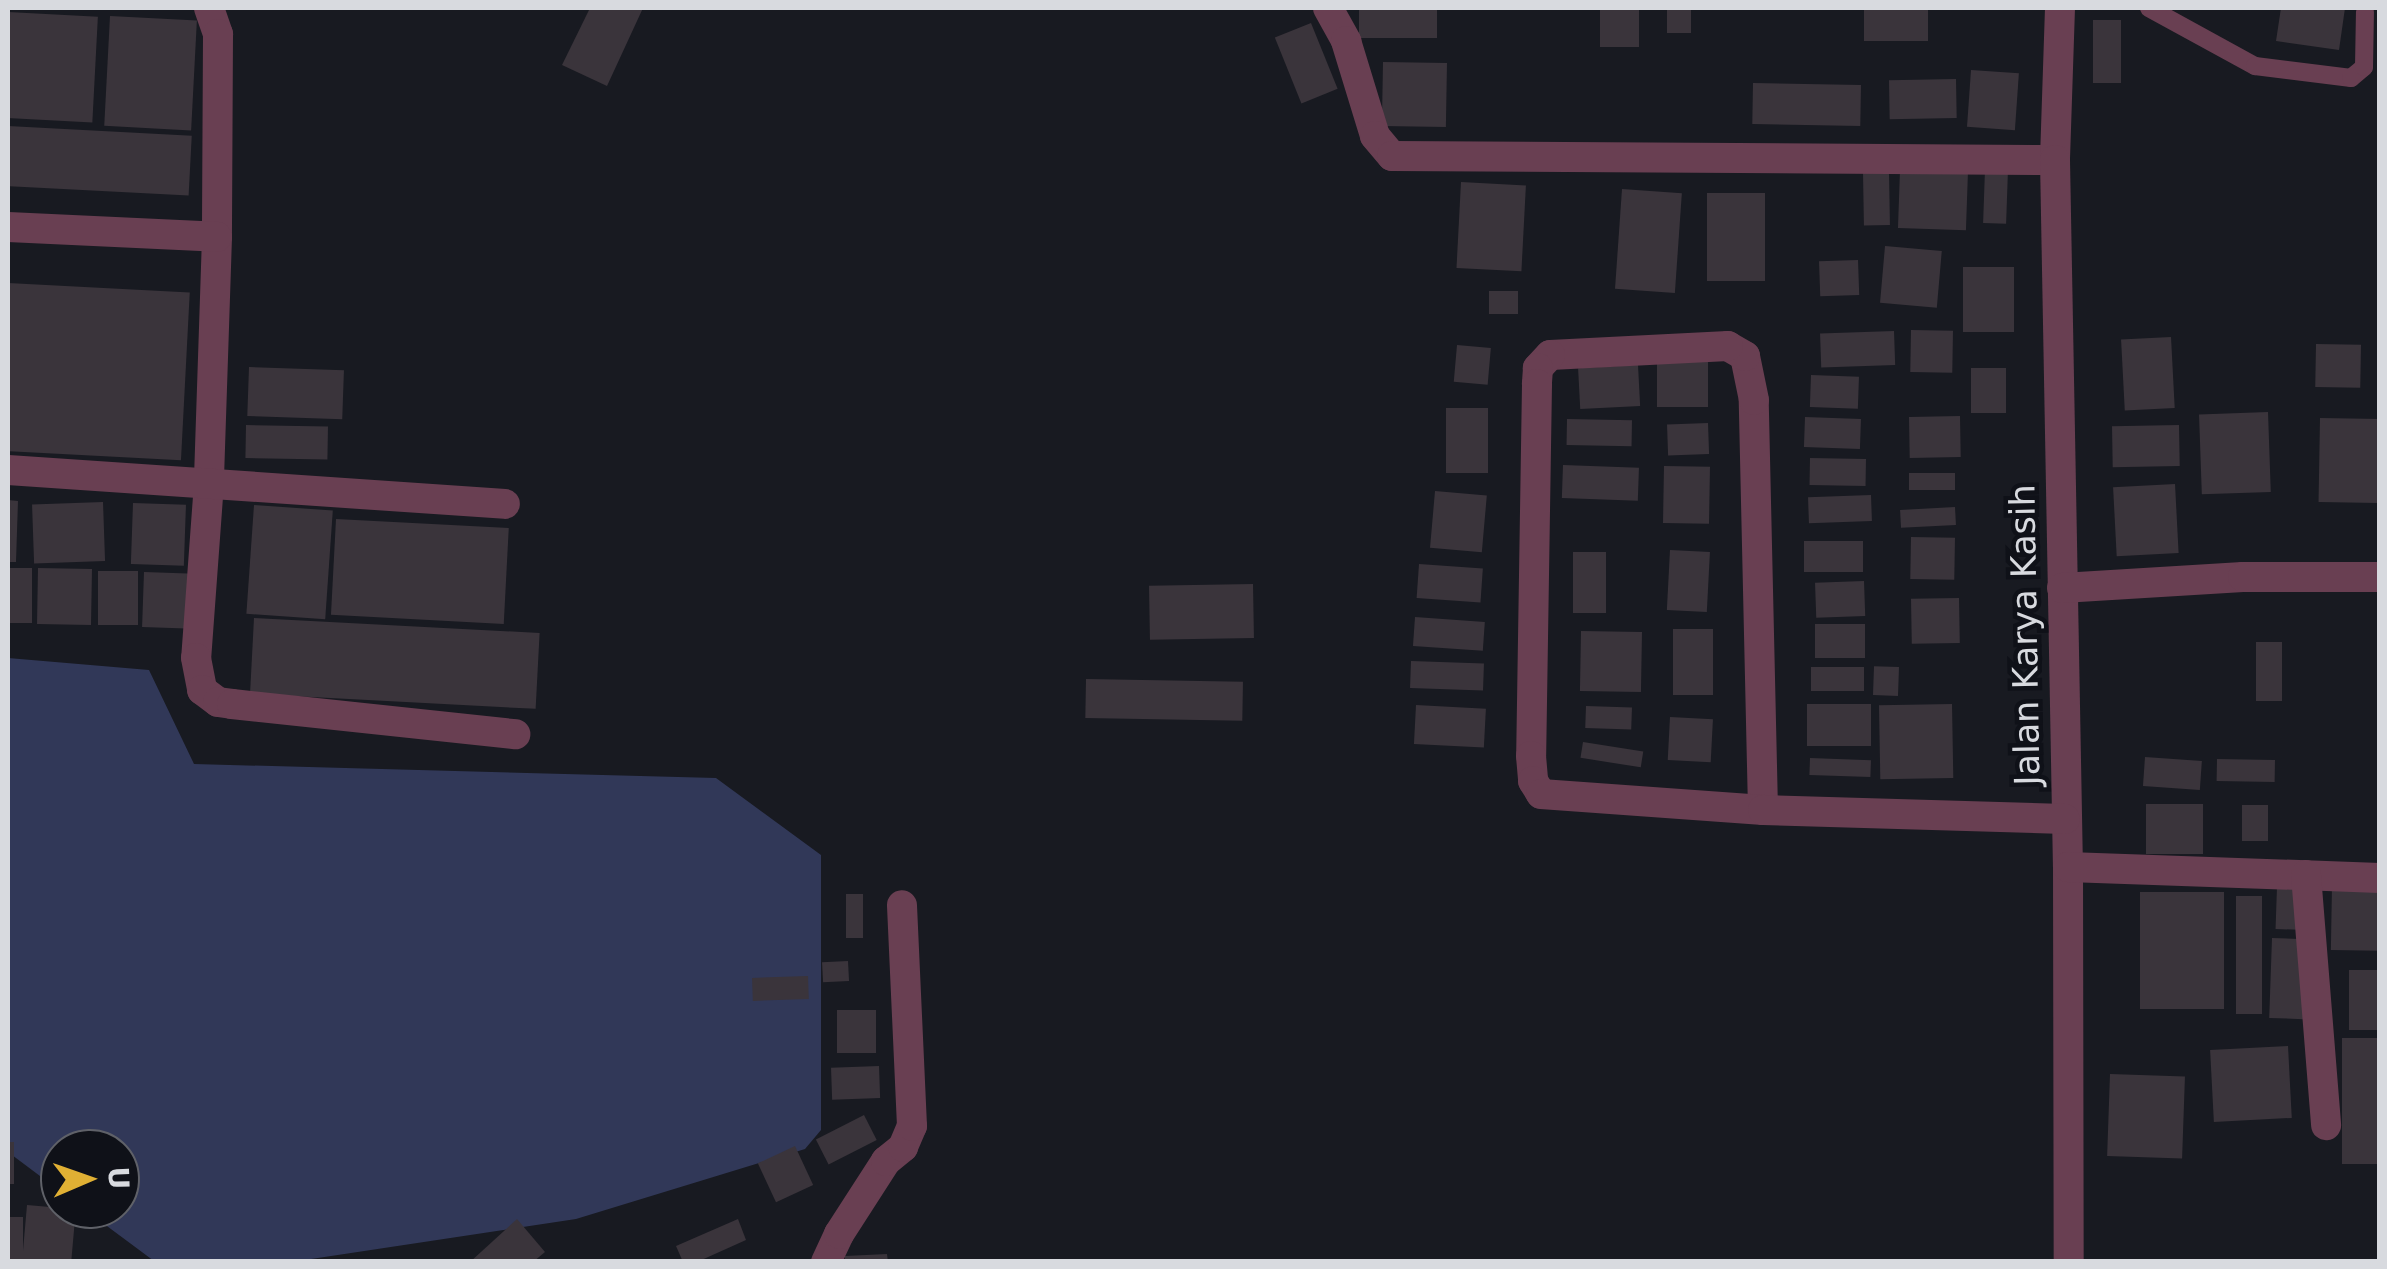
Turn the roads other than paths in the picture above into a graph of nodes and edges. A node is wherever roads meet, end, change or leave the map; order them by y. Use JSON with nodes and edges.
{"nodes":[{"id":1,"x":209,"y":8,"type":"edge"},
{"id":2,"x":1328,"y":8,"type":"edge"},
{"id":3,"x":2060,"y":8,"type":"edge"},
{"id":4,"x":2149,"y":8,"type":"edge"},
{"id":5,"x":2365,"y":12,"type":"dead end"},
{"id":6,"x":2055,"y":160,"type":"junction"},
{"id":7,"x":8,"y":227,"type":"edge"},
{"id":8,"x":217,"y":237,"type":"junction"},
{"id":9,"x":8,"y":470,"type":"edge"},
{"id":10,"x":209,"y":483,"type":"junction"},
{"id":11,"x":504,"y":504,"type":"dead end"},
{"id":12,"x":2380,"y":577,"type":"edge"},
{"id":13,"x":2062,"y":588,"type":"junction"},
{"id":14,"x":514,"y":734,"type":"dead end"},
{"id":15,"x":1762,"y":810,"type":"junction"},
{"id":16,"x":2064,"y":818,"type":"junction"},
{"id":17,"x":2068,"y":868,"type":"junction"},
{"id":18,"x":2306,"y":875,"type":"junction"},
{"id":19,"x":2380,"y":878,"type":"edge"},
{"id":20,"x":902,"y":906,"type":"dead end"},
{"id":21,"x":2326,"y":1124,"type":"dead end"},
{"id":22,"x":826,"y":1262,"type":"edge"},
{"id":23,"x":2069,"y":1262,"type":"edge"}],
"edges":[{"from":1,"to":8,"type":"street"},
{"from":2,"to":6,"type":"street"},
{"from":3,"to":6,"type":"street","name":"Jalan Karya Kasih"},
{"from":4,"to":5,"type":"lane"},
{"from":6,"to":13,"type":"street","name":"Jalan Karya Kasih"},
{"from":7,"to":8,"type":"street"},
{"from":8,"to":10,"type":"street"},
{"from":9,"to":10,"type":"street"},
{"from":10,"to":11,"type":"street"},
{"from":10,"to":14,"type":"street"},
{"from":12,"to":13,"type":"street"},
{"from":13,"to":16,"type":"street","name":"Jalan Karya Kasih"},
{"from":15,"to":15,"type":"street"},
{"from":15,"to":16,"type":"street"},
{"from":16,"to":17,"type":"street","name":"Jalan Karya Kasih"},
{"from":17,"to":18,"type":"street"},
{"from":17,"to":23,"type":"street","name":"Jalan Karya Kasih"},
{"from":18,"to":19,"type":"street"},
{"from":18,"to":21,"type":"street"},
{"from":20,"to":22,"type":"street"}]}
